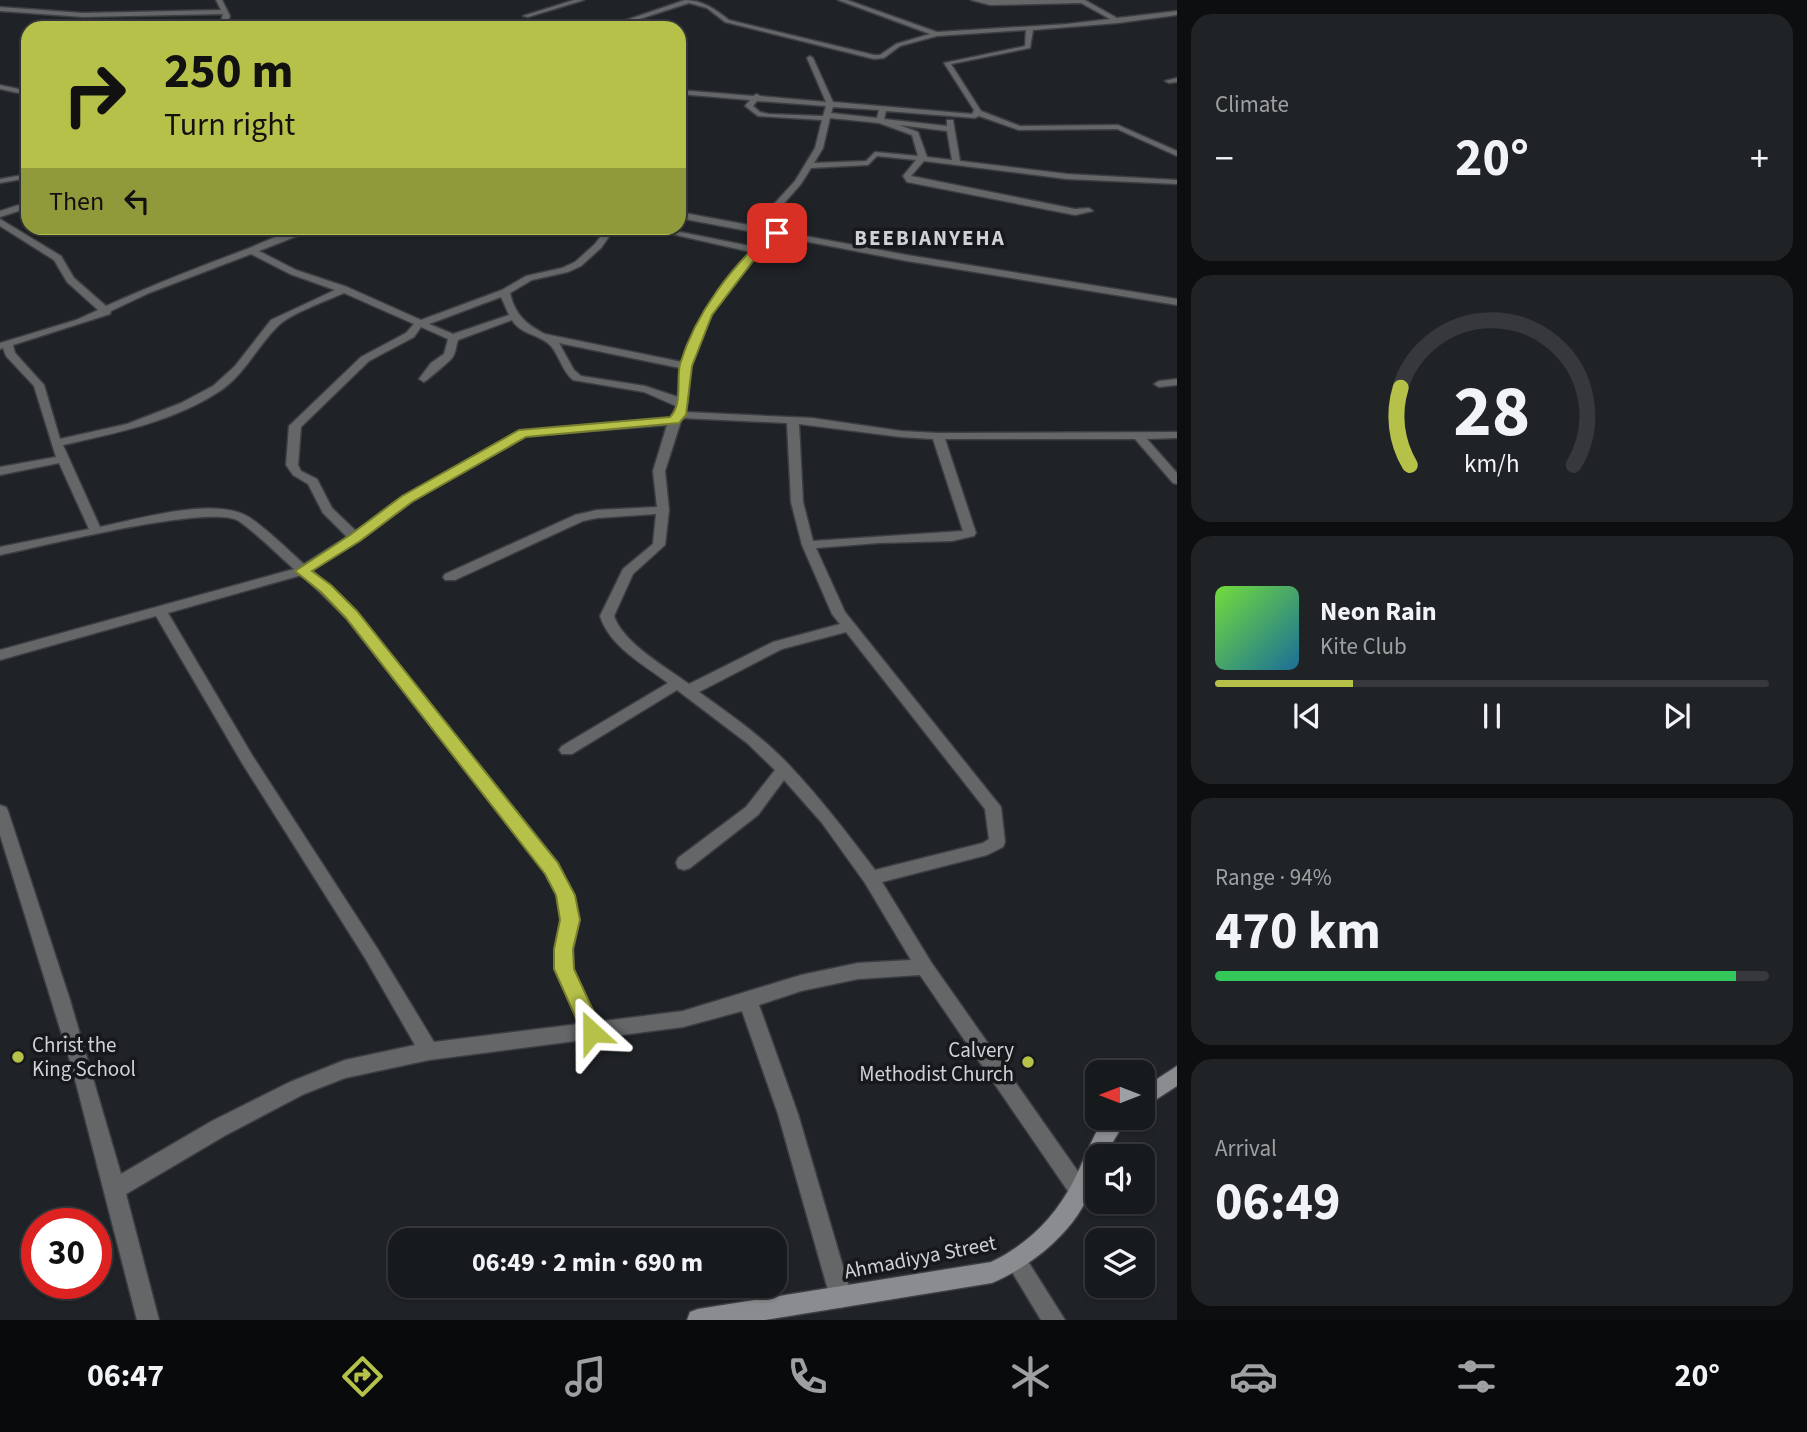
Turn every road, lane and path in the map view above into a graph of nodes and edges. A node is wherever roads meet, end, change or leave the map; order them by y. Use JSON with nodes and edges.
{"nodes":[{"id":1,"x":219,"y":0,"type":"edge"},
{"id":2,"x":580,"y":0,"type":"edge"},
{"id":3,"x":661,"y":0,"type":"edge"},
{"id":4,"x":690,"y":0,"type":"edge"},
{"id":5,"x":841,"y":0,"type":"edge"},
{"id":6,"x":974,"y":0,"type":"edge"},
{"id":7,"x":1081,"y":0,"type":"edge"},
{"id":8,"x":677,"y":4,"type":"junction"},
{"id":9,"x":0,"y":9,"type":"edge"},
{"id":10,"x":225,"y":12,"type":"junction"},
{"id":11,"x":1177,"y":13,"type":"edge"},
{"id":12,"x":526,"y":16,"type":"dead end"},
{"id":13,"x":226,"y":21,"type":"edge"},
{"id":14,"x":627,"y":21,"type":"edge"},
{"id":15,"x":1118,"y":21,"type":"junction"},
{"id":16,"x":1030,"y":27,"type":"junction"},
{"id":17,"x":937,"y":34,"type":"junction"},
{"id":18,"x":810,"y":58,"type":"dead end"},
{"id":19,"x":0,"y":87,"type":"edge"},
{"id":20,"x":21,"y":92,"type":"edge"},
{"id":21,"x":686,"y":92,"type":"edge"},
{"id":22,"x":757,"y":96,"type":"junction"},
{"id":23,"x":830,"y":103,"type":"junction"},
{"id":24,"x":883,"y":108,"type":"junction"},
{"id":25,"x":979,"y":113,"type":"junction"},
{"id":26,"x":948,"y":114,"type":"junction"},
{"id":27,"x":826,"y":116,"type":"junction"},
{"id":28,"x":880,"y":121,"type":"junction"},
{"id":29,"x":951,"y":129,"type":"junction"},
{"id":30,"x":1177,"y":154,"type":"edge"},
{"id":31,"x":923,"y":158,"type":"junction"},
{"id":32,"x":956,"y":163,"type":"junction"},
{"id":33,"x":807,"y":166,"type":"junction"},
{"id":34,"x":21,"y":177,"type":"edge"},
{"id":35,"x":0,"y":181,"type":"edge"},
{"id":36,"x":1177,"y":181,"type":"edge"},
{"id":37,"x":21,"y":207,"type":"edge"},
{"id":38,"x":1089,"y":211,"type":"dead end"},
{"id":39,"x":0,"y":214,"type":"edge"},
{"id":40,"x":686,"y":216,"type":"edge"},
{"id":41,"x":0,"y":222,"type":"edge"},
{"id":42,"x":756,"y":229,"type":"junction"},
{"id":43,"x":777,"y":233,"type":"junction"},
{"id":44,"x":291,"y":235,"type":"edge"},
{"id":45,"x":606,"y":235,"type":"edge"},
{"id":46,"x":683,"y":235,"type":"edge"},
{"id":47,"x":251,"y":250,"type":"junction"},
{"id":48,"x":756,"y":250,"type":"junction"},
{"id":49,"x":344,"y":289,"type":"junction"},
{"id":50,"x":505,"y":292,"type":"junction"},
{"id":51,"x":1177,"y":302,"type":"edge"},
{"id":52,"x":107,"y":312,"type":"junction"},
{"id":53,"x":515,"y":316,"type":"junction"},
{"id":54,"x":419,"y":324,"type":"junction"},
{"id":55,"x":537,"y":335,"type":"junction"},
{"id":56,"x":453,"y":338,"type":"junction"},
{"id":57,"x":3,"y":345,"type":"edge"},
{"id":58,"x":686,"y":366,"type":"junction"},
{"id":59,"x":424,"y":379,"type":"dead end"},
{"id":60,"x":1177,"y":382,"type":"edge"},
{"id":61,"x":1159,"y":384,"type":"dead end"},
{"id":62,"x":679,"y":414,"type":"junction"},
{"id":63,"x":793,"y":422,"type":"junction"},
{"id":64,"x":1177,"y":435,"type":"edge"},
{"id":65,"x":938,"y":436,"type":"junction"},
{"id":66,"x":1138,"y":436,"type":"junction"},
{"id":67,"x":56,"y":443,"type":"junction"},
{"id":68,"x":64,"y":459,"type":"junction"},
{"id":69,"x":0,"y":471,"type":"edge"},
{"id":70,"x":1177,"y":480,"type":"edge"},
{"id":71,"x":663,"y":510,"type":"junction"},
{"id":72,"x":96,"y":531,"type":"junction"},
{"id":73,"x":355,"y":538,"type":"junction"},
{"id":74,"x":808,"y":545,"type":"junction"},
{"id":75,"x":0,"y":551,"type":"edge"},
{"id":76,"x":302,"y":571,"type":"junction"},
{"id":77,"x":450,"y":577,"type":"dead end"},
{"id":78,"x":160,"y":611,"type":"junction"},
{"id":79,"x":847,"y":627,"type":"junction"},
{"id":80,"x":0,"y":655,"type":"edge"},
{"id":81,"x":683,"y":687,"type":"junction"},
{"id":82,"x":567,"y":750,"type":"dead end"},
{"id":83,"x":784,"y":769,"type":"junction"},
{"id":84,"x":0,"y":811,"type":"edge"},
{"id":85,"x":684,"y":863,"type":"dead end"},
{"id":86,"x":871,"y":878,"type":"junction"},
{"id":87,"x":925,"y":967,"type":"junction"},
{"id":88,"x":748,"y":1001,"type":"junction"},
{"id":89,"x":592,"y":1032,"type":"junction"},
{"id":90,"x":429,"y":1051,"type":"junction"},
{"id":91,"x":1177,"y":1075,"type":"edge"},
{"id":92,"x":1155,"y":1091,"type":"edge"},
{"id":93,"x":1108,"y":1130,"type":"edge"},
{"id":94,"x":116,"y":1188,"type":"junction"},
{"id":95,"x":1079,"y":1190,"type":"junction"},
{"id":96,"x":1017,"y":1262,"type":"junction"},
{"id":97,"x":841,"y":1297,"type":"junction"},
{"id":98,"x":148,"y":1320,"type":"edge"},
{"id":99,"x":698,"y":1320,"type":"edge"},
{"id":100,"x":1054,"y":1320,"type":"edge"}],
"edges":[{"from":1,"to":10,"type":"street"},
{"from":2,"to":12,"type":"street"},
{"from":3,"to":8,"type":"street"},
{"from":4,"to":8,"type":"street"},
{"from":4,"to":17,"type":"street"},
{"from":5,"to":17,"type":"street"},
{"from":6,"to":7,"type":"street"},
{"from":7,"to":15,"type":"street"},
{"from":8,"to":14,"type":"street"},
{"from":9,"to":10,"type":"street"},
{"from":10,"to":13,"type":"street"},
{"from":11,"to":15,"type":"street"},
{"from":15,"to":16,"type":"street"},
{"from":16,"to":17,"type":"street"},
{"from":16,"to":25,"type":"street"},
{"from":18,"to":23,"type":"street"},
{"from":19,"to":20,"type":"street"},
{"from":21,"to":22,"type":"street"},
{"from":22,"to":23,"type":"street"},
{"from":22,"to":27,"type":"street"},
{"from":23,"to":24,"type":"street"},
{"from":23,"to":27,"type":"street"},
{"from":24,"to":26,"type":"street"},
{"from":24,"to":28,"type":"street"},
{"from":25,"to":26,"type":"street"},
{"from":25,"to":30,"type":"street"},
{"from":26,"to":29,"type":"street"},
{"from":27,"to":28,"type":"street"},
{"from":27,"to":33,"type":"street"},
{"from":28,"to":29,"type":"street"},
{"from":28,"to":31,"type":"street"},
{"from":29,"to":32,"type":"street"},
{"from":31,"to":32,"type":"street"},
{"from":31,"to":33,"type":"street"},
{"from":31,"to":38,"type":"street"},
{"from":32,"to":36,"type":"street"},
{"from":33,"to":42,"type":"street"},
{"from":34,"to":35,"type":"street"},
{"from":37,"to":39,"type":"street"},
{"from":40,"to":42,"type":"street"},
{"from":41,"to":52,"type":"street"},
{"from":42,"to":43,"type":"street"},
{"from":43,"to":48,"type":"street"},
{"from":43,"to":51,"type":"street"},
{"from":44,"to":47,"type":"street"},
{"from":45,"to":50,"type":"street"},
{"from":46,"to":48,"type":"street"},
{"from":47,"to":49,"type":"street"},
{"from":47,"to":52,"type":"street"},
{"from":48,"to":58,"type":"street"},
{"from":49,"to":54,"type":"street"},
{"from":49,"to":67,"type":"street"},
{"from":50,"to":53,"type":"street"},
{"from":50,"to":54,"type":"street"},
{"from":52,"to":57,"type":"street"},
{"from":53,"to":55,"type":"street"},
{"from":53,"to":56,"type":"street"},
{"from":54,"to":56,"type":"street"},
{"from":54,"to":73,"type":"street"},
{"from":55,"to":58,"type":"street"},
{"from":55,"to":62,"type":"street"},
{"from":56,"to":59,"type":"street"},
{"from":57,"to":67,"type":"street"},
{"from":58,"to":62,"type":"street"},
{"from":60,"to":61,"type":"street"},
{"from":62,"to":63,"type":"street"},
{"from":62,"to":71,"type":"street"},
{"from":62,"to":73,"type":"street"},
{"from":63,"to":65,"type":"street"},
{"from":63,"to":74,"type":"street"},
{"from":64,"to":66,"type":"street"},
{"from":65,"to":66,"type":"street"},
{"from":65,"to":74,"type":"street"},
{"from":66,"to":70,"type":"street"},
{"from":67,"to":68,"type":"street"},
{"from":68,"to":69,"type":"street"},
{"from":68,"to":72,"type":"street"},
{"from":71,"to":77,"type":"street"},
{"from":71,"to":81,"type":"street"},
{"from":72,"to":75,"type":"street"},
{"from":72,"to":76,"type":"street"},
{"from":73,"to":76,"type":"street"},
{"from":74,"to":79,"type":"street"},
{"from":76,"to":78,"type":"street"},
{"from":76,"to":89,"type":"street"},
{"from":78,"to":80,"type":"street"},
{"from":78,"to":90,"type":"street"},
{"from":79,"to":81,"type":"street"},
{"from":79,"to":86,"type":"street"},
{"from":81,"to":82,"type":"street"},
{"from":81,"to":83,"type":"street"},
{"from":83,"to":85,"type":"street"},
{"from":83,"to":86,"type":"street"},
{"from":84,"to":94,"type":"street"},
{"from":86,"to":87,"type":"street"},
{"from":87,"to":88,"type":"street"},
{"from":87,"to":95,"type":"street"},
{"from":88,"to":89,"type":"street"},
{"from":88,"to":97,"type":"street"},
{"from":89,"to":90,"type":"street"},
{"from":90,"to":94,"type":"street"},
{"from":91,"to":92,"type":"street"},
{"from":93,"to":95,"type":"street","name":"Ahmadiyya Street"},
{"from":94,"to":98,"type":"street"},
{"from":95,"to":96,"type":"street","name":"Ahmadiyya Street"},
{"from":96,"to":97,"type":"street","name":"Ahmadiyya Street"},
{"from":96,"to":100,"type":"street"},
{"from":97,"to":99,"type":"street","name":"Ahmadiyya Street"}]}
